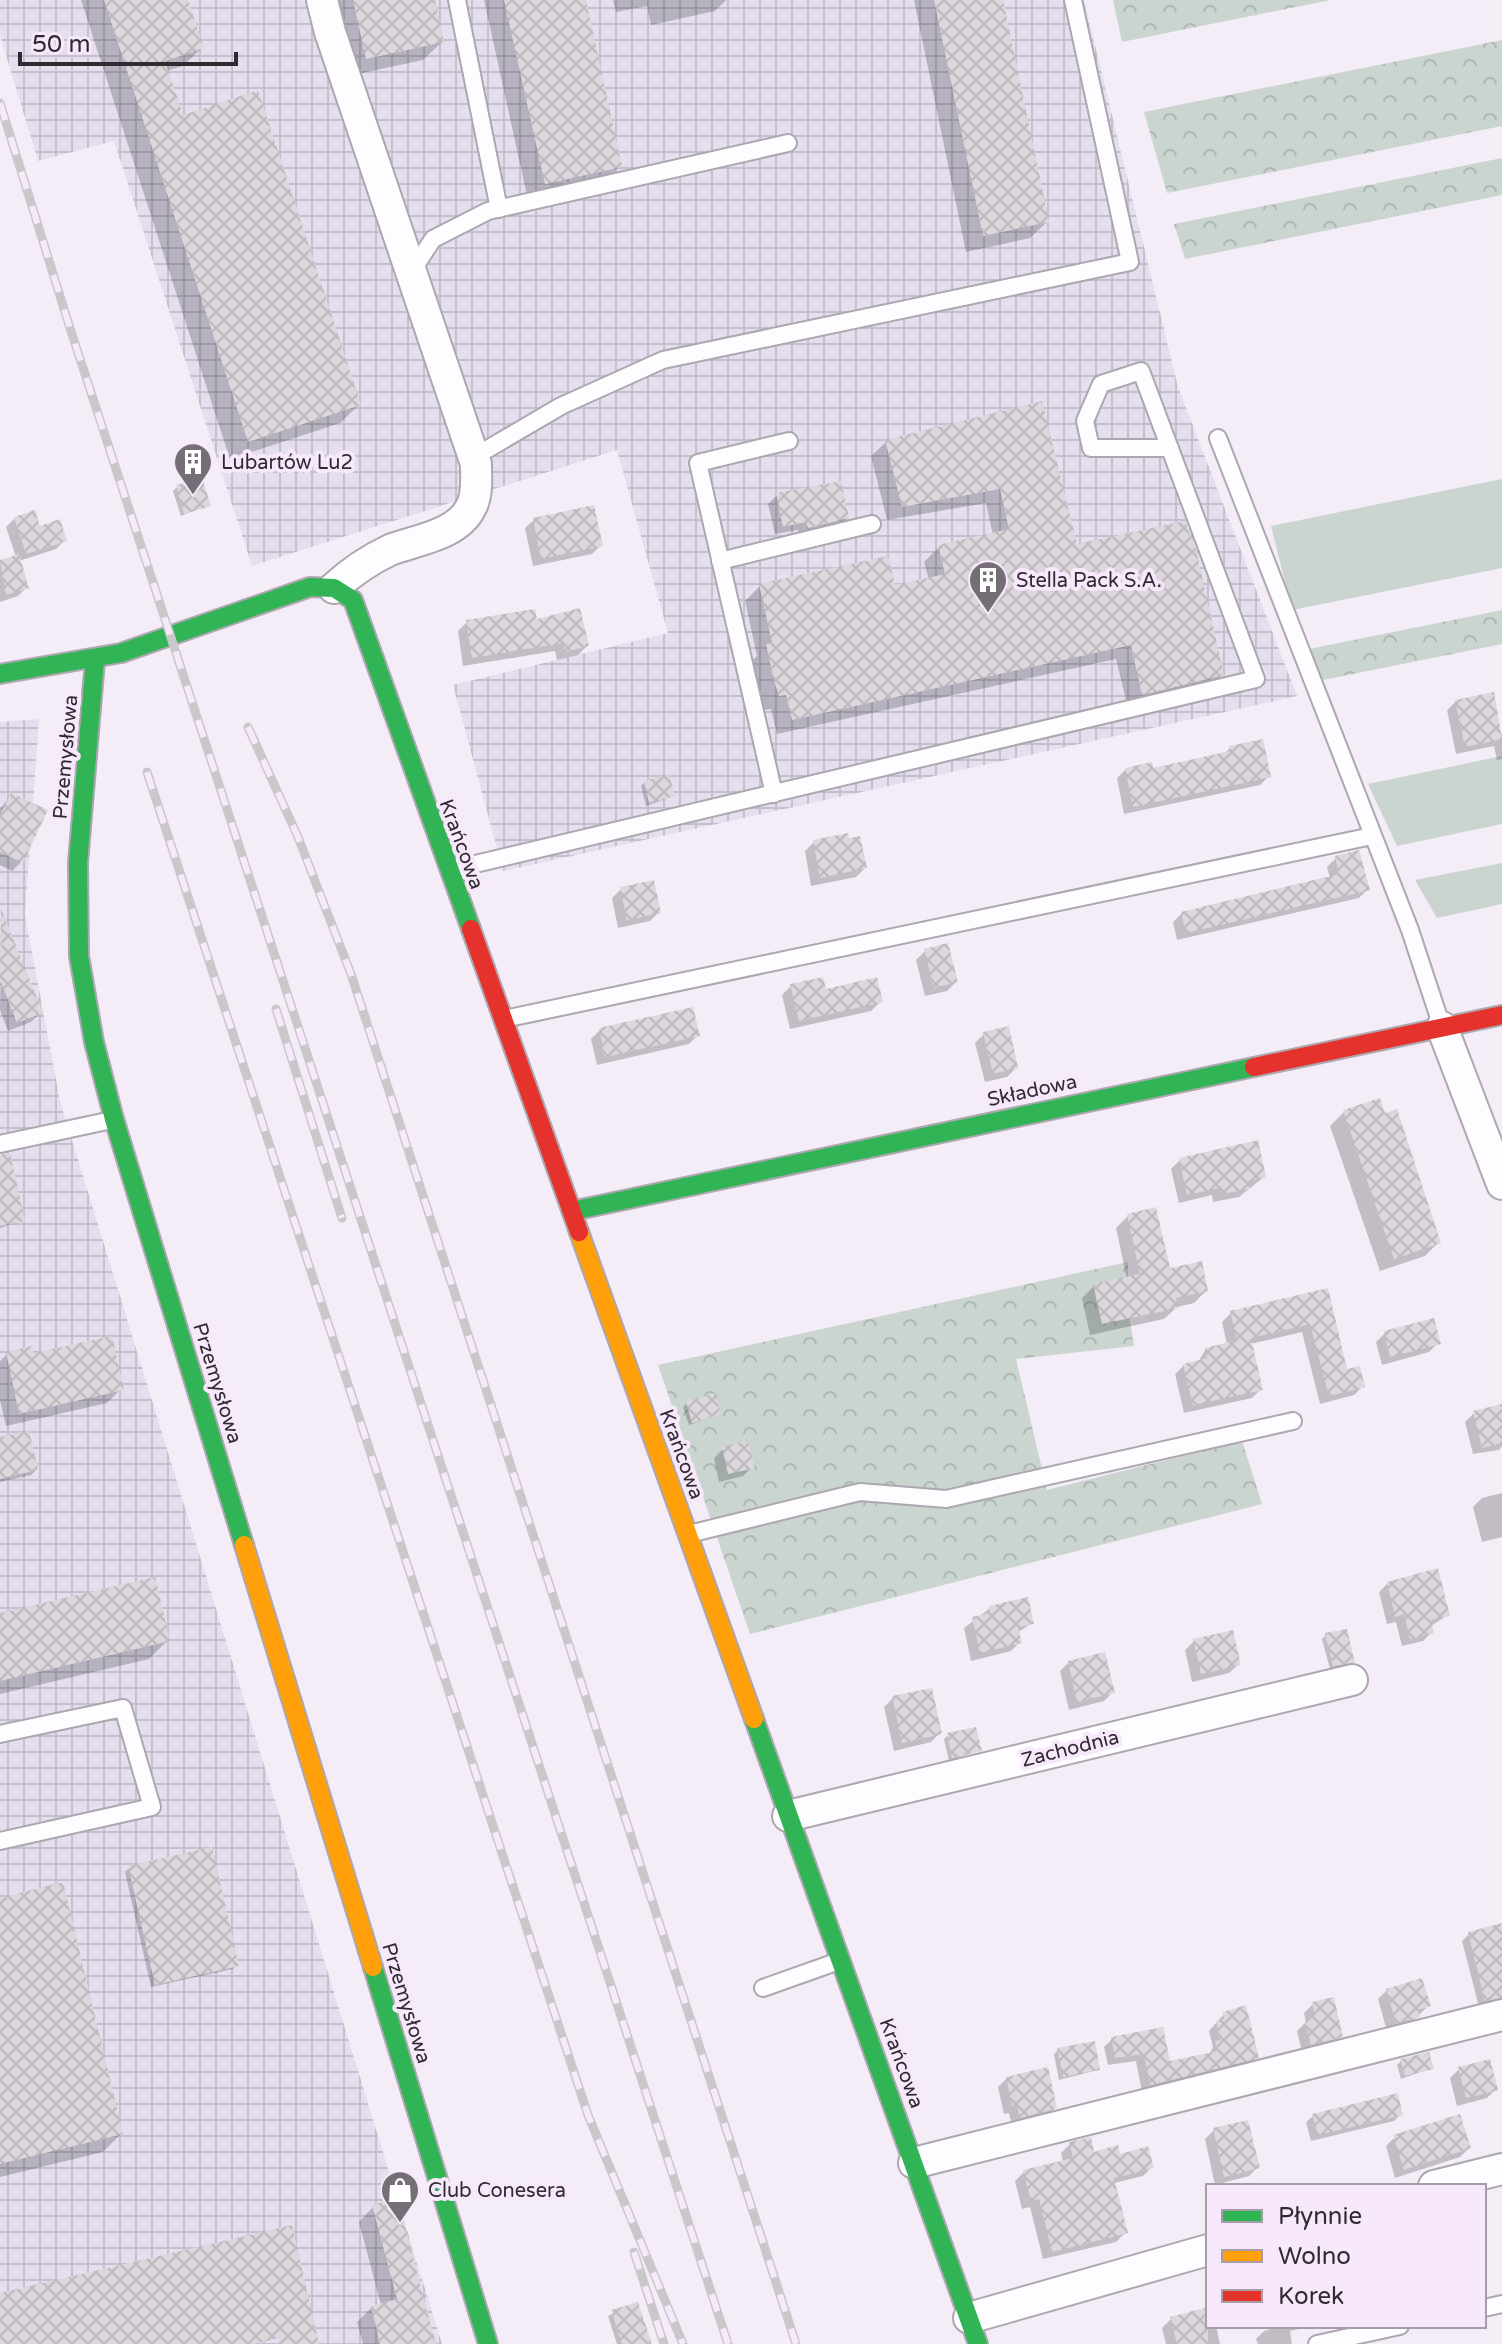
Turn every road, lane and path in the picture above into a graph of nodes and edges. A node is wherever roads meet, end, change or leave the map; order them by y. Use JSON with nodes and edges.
{"nodes":[{"id":1,"x":322,"y":0,"type":"edge"},
{"id":2,"x":457,"y":0,"type":"edge"},
{"id":3,"x":1073,"y":0,"type":"edge"},
{"id":4,"x":788,"y":143,"type":"dead end"},
{"id":5,"x":499,"y":209,"type":"junction"},
{"id":6,"x":412,"y":271,"type":"junction"},
{"id":7,"x":1218,"y":438,"type":"dead end"},
{"id":8,"x":789,"y":441,"type":"dead end"},
{"id":9,"x":1170,"y":448,"type":"junction"},
{"id":10,"x":474,"y":457,"type":"junction"},
{"id":11,"x":872,"y":524,"type":"dead end"},
{"id":12,"x":720,"y":561,"type":"junction"},
{"id":13,"x":334,"y":588,"type":"junction"},
{"id":14,"x":95,"y":660,"type":"junction"},
{"id":15,"x":0,"y":674,"type":"edge"},
{"id":16,"x":774,"y":794,"type":"junction"},
{"id":17,"x":1372,"y":836,"type":"junction"},
{"id":18,"x":448,"y":871,"type":"junction"},
{"id":19,"x":1502,"y":1015,"type":"edge"},
{"id":20,"x":502,"y":1020,"type":"junction"},
{"id":21,"x":1442,"y":1027,"type":"junction"},
{"id":22,"x":114,"y":1119,"type":"junction"},
{"id":23,"x":0,"y":1144,"type":"edge"},
{"id":24,"x":1502,"y":1184,"type":"edge"},
{"id":25,"x":572,"y":1211,"type":"junction"},
{"id":26,"x":1293,"y":1421,"type":"dead end"},
{"id":27,"x":688,"y":1534,"type":"junction"},
{"id":28,"x":1352,"y":1680,"type":"dead end"},
{"id":29,"x":0,"y":1734,"type":"edge"},
{"id":30,"x":788,"y":1816,"type":"junction"},
{"id":31,"x":0,"y":1841,"type":"edge"},
{"id":32,"x":841,"y":1960,"type":"junction"},
{"id":33,"x":763,"y":1988,"type":"dead end"},
{"id":34,"x":1502,"y":2015,"type":"edge"},
{"id":35,"x":914,"y":2163,"type":"junction"},
{"id":36,"x":1502,"y":2169,"type":"edge"},
{"id":37,"x":1442,"y":2184,"type":"edge"},
{"id":38,"x":1206,"y":2251,"type":"edge"},
{"id":39,"x":1391,"y":2328,"type":"edge"},
{"id":40,"x":973,"y":2331,"type":"edge"},
{"id":41,"x":488,"y":2344,"type":"edge"},
{"id":42,"x":1317,"y":2344,"type":"edge"}],
"edges":[{"from":1,"to":6,"type":"street"},
{"from":2,"to":5,"type":"lane"},
{"from":3,"to":10,"type":"lane"},
{"from":4,"to":5,"type":"lane"},
{"from":5,"to":6,"type":"lane"},
{"from":6,"to":10,"type":"street"},
{"from":7,"to":17,"type":"lane"},
{"from":8,"to":12,"type":"lane"},
{"from":9,"to":9,"type":"lane"},
{"from":9,"to":16,"type":"lane"},
{"from":10,"to":13,"type":"street"},
{"from":11,"to":12,"type":"lane"},
{"from":12,"to":16,"type":"lane"},
{"from":13,"to":14,"type":"street"},
{"from":13,"to":18,"type":"street","name":"Krańcowa"},
{"from":14,"to":15,"type":"street"},
{"from":14,"to":22,"type":"street","name":"Przemysłowa"},
{"from":16,"to":18,"type":"lane"},
{"from":17,"to":20,"type":"lane"},
{"from":17,"to":21,"type":"lane"},
{"from":18,"to":20,"type":"street","name":"Krańcowa"},
{"from":19,"to":21,"type":"street","name":"Składowa"},
{"from":20,"to":25,"type":"street","name":"Krańcowa"},
{"from":21,"to":24,"type":"street"},
{"from":21,"to":25,"type":"street","name":"Składowa"},
{"from":22,"to":23,"type":"lane"},
{"from":22,"to":41,"type":"street","name":"Przemysłowa"},
{"from":25,"to":27,"type":"street","name":"Krańcowa"},
{"from":26,"to":27,"type":"lane"},
{"from":27,"to":30,"type":"street","name":"Krańcowa"},
{"from":28,"to":30,"type":"street","name":"Zachodnia"},
{"from":29,"to":31,"type":"lane"},
{"from":30,"to":32,"type":"street","name":"Krańcowa"},
{"from":32,"to":33,"type":"lane"},
{"from":32,"to":35,"type":"street","name":"Krańcowa"},
{"from":34,"to":35,"type":"street"},
{"from":35,"to":40,"type":"street","name":"Krańcowa"},
{"from":36,"to":37,"type":"street"},
{"from":38,"to":40,"type":"street"},
{"from":39,"to":42,"type":"lane"}]}
